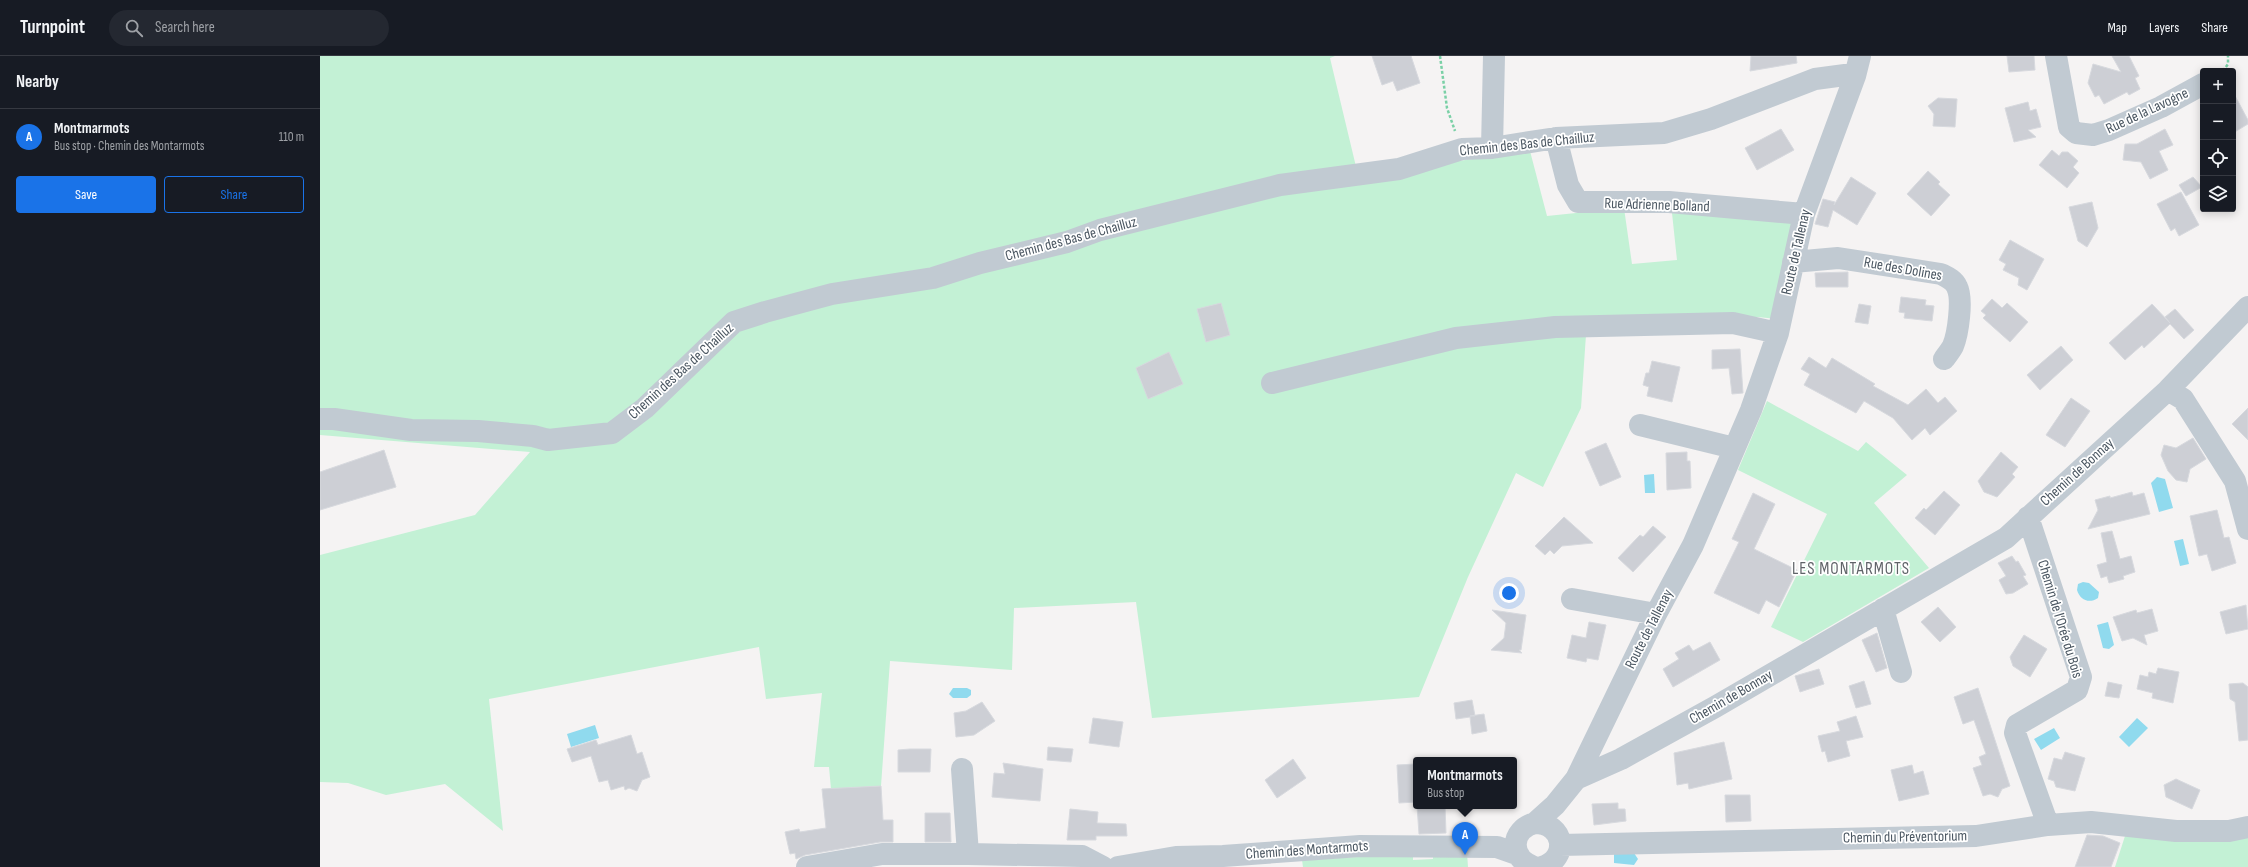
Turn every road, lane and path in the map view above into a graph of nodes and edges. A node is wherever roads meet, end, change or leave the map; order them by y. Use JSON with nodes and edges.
{"nodes":[{"id":1,"x":1440,"y":56,"type":"edge"},
{"id":2,"x":1494,"y":56,"type":"edge"},
{"id":3,"x":2056,"y":56,"type":"edge"},
{"id":4,"x":2228,"y":56,"type":"edge"},
{"id":5,"x":1857,"y":66,"type":"edge"},
{"id":6,"x":2225,"y":68,"type":"edge"},
{"id":7,"x":2200,"y":86,"type":"edge"},
{"id":8,"x":1556,"y":138,"type":"junction"},
{"id":9,"x":1492,"y":148,"type":"junction"},
{"id":10,"x":1462,"y":149,"type":"junction"},
{"id":11,"x":1804,"y":214,"type":"junction"},
{"id":12,"x":1793,"y":262,"type":"junction"},
{"id":13,"x":2248,"y":306,"type":"edge"},
{"id":14,"x":1778,"y":333,"type":"junction"},
{"id":15,"x":1944,"y":359,"type":"dead end"},
{"id":16,"x":1272,"y":383,"type":"dead end"},
{"id":17,"x":2168,"y":390,"type":"junction"},
{"id":18,"x":320,"y":419,"type":"edge"},
{"id":19,"x":1640,"y":425,"type":"dead end"},
{"id":20,"x":1734,"y":448,"type":"junction"},
{"id":21,"x":2028,"y":517,"type":"junction"},
{"id":22,"x":2248,"y":529,"type":"edge"},
{"id":23,"x":1572,"y":599,"type":"dead end"},
{"id":24,"x":1883,"y":609,"type":"junction"},
{"id":25,"x":1656,"y":614,"type":"junction"},
{"id":26,"x":1901,"y":672,"type":"dead end"},
{"id":27,"x":962,"y":770,"type":"dead end"},
{"id":28,"x":1576,"y":779,"type":"junction"},
{"id":29,"x":2048,"y":825,"type":"junction"},
{"id":30,"x":2248,"y":827,"type":"edge"},
{"id":31,"x":1549,"y":832,"type":"junction"},
{"id":32,"x":968,"y":854,"type":"junction"},
{"id":33,"x":1529,"y":858,"type":"edge"},
{"id":34,"x":807,"y":867,"type":"edge"},
{"id":35,"x":1103,"y":867,"type":"edge"},
{"id":36,"x":1118,"y":867,"type":"edge"}],
"edges":[{"from":1,"to":10,"type":"path"},
{"from":2,"to":9,"type":"street"},
{"from":3,"to":7,"type":"street","name":"Rue de la Lavogne"},
{"from":4,"to":6,"type":"path"},
{"from":5,"to":8,"type":"street","name":"Chemin des Bas de Chailluz"},
{"from":5,"to":11,"type":"street","name":"Route de Tallenay"},
{"from":8,"to":9,"type":"street","name":"Chemin des Bas de Chailluz"},
{"from":8,"to":11,"type":"street","name":"Rue Adrienne Bolland"},
{"from":9,"to":10,"type":"street","name":"Chemin des Bas de Chailluz"},
{"from":10,"to":18,"type":"street","name":"Chemin des Bas de Chailluz"},
{"from":11,"to":12,"type":"street","name":"Route de Tallenay"},
{"from":12,"to":14,"type":"street","name":"Route de Tallenay"},
{"from":12,"to":15,"type":"street","name":"Rue des Dolines"},
{"from":13,"to":17,"type":"street","name":"Chemin de Bonnay"},
{"from":14,"to":16,"type":"street"},
{"from":14,"to":20,"type":"street","name":"Route de Tallenay"},
{"from":17,"to":21,"type":"street","name":"Chemin de Bonnay"},
{"from":17,"to":22,"type":"street"},
{"from":19,"to":20,"type":"street"},
{"from":20,"to":25,"type":"street","name":"Route de Tallenay"},
{"from":21,"to":24,"type":"street","name":"Chemin de Bonnay"},
{"from":21,"to":29,"type":"street","name":"Chemin de l’Orée du Bois"},
{"from":23,"to":25,"type":"street"},
{"from":24,"to":26,"type":"street"},
{"from":24,"to":28,"type":"street","name":"Chemin de Bonnay"},
{"from":25,"to":28,"type":"street","name":"Route de Tallenay"},
{"from":27,"to":32,"type":"street"},
{"from":28,"to":31,"type":"street","name":"Route de Tallenay"},
{"from":29,"to":30,"type":"street","name":"Chemin du Préventorium"},
{"from":29,"to":31,"type":"street","name":"Chemin du Préventorium"},
{"from":31,"to":33,"type":"street","name":"Route de Tallenay"},
{"from":31,"to":33,"type":"street"},
{"from":32,"to":34,"type":"street"},
{"from":32,"to":35,"type":"street"},
{"from":33,"to":36,"type":"street","name":"Chemin des Montarmots"}]}
